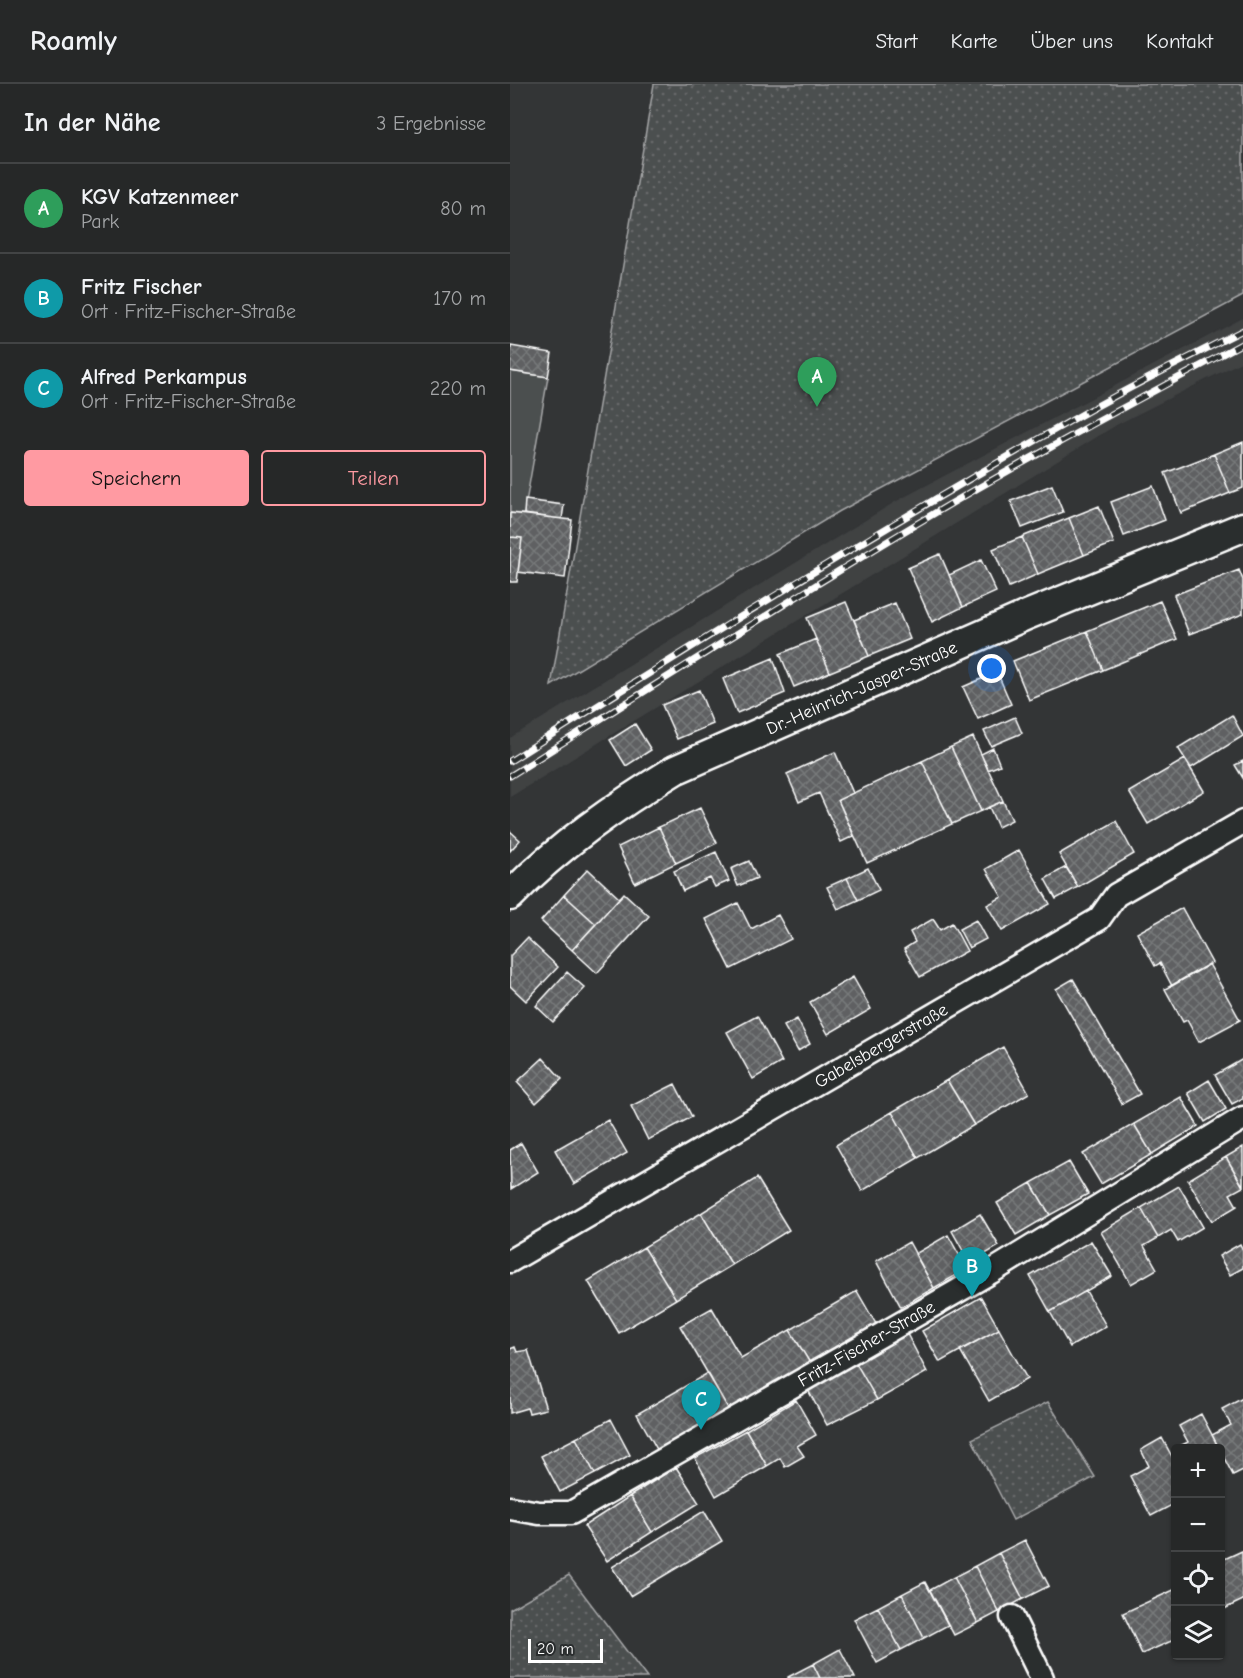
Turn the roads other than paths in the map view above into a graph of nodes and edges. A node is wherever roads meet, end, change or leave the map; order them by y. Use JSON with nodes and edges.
{"nodes":[{"id":1,"x":1243,"y":527,"type":"edge"},
{"id":2,"x":1243,"y":822,"type":"edge"},
{"id":3,"x":510,"y":896,"type":"edge"},
{"id":4,"x":1243,"y":1118,"type":"edge"},
{"id":5,"x":510,"y":1261,"type":"edge"},
{"id":6,"x":510,"y":1508,"type":"edge"},
{"id":7,"x":1012,"y":1617,"type":"dead end"},
{"id":8,"x":1042,"y":1678,"type":"edge"}],
"edges":[{"from":1,"to":3,"type":"street","name":"Dr.-Heinrich-Jasper-Straße"},
{"from":2,"to":5,"type":"street","name":"Gabelsbergerstraße"},
{"from":4,"to":6,"type":"street","name":"Fritz-Fischer-Straße"},
{"from":7,"to":8,"type":"street"}]}
